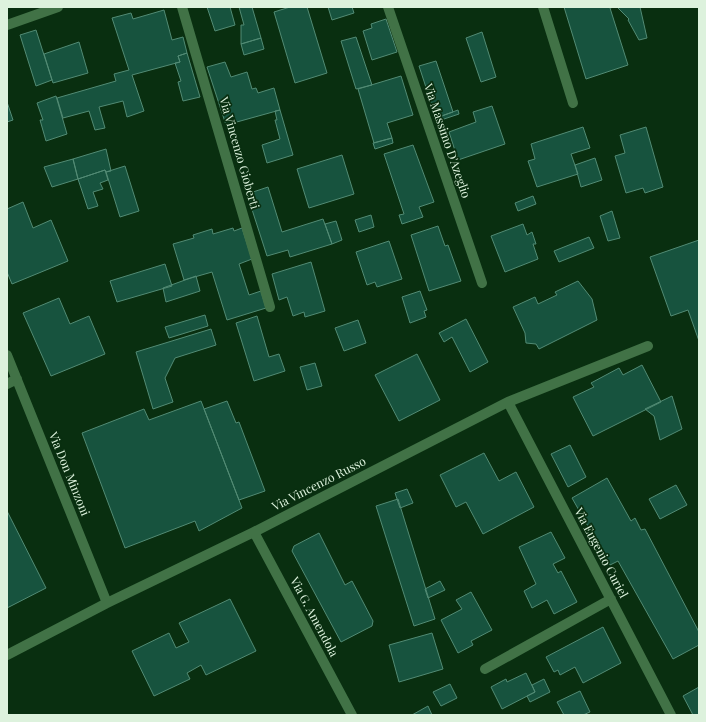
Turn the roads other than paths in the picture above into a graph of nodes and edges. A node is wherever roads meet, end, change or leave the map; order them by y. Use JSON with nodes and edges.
{"nodes":[{"id":1,"x":58,"y":7,"type":"edge"},
{"id":2,"x":182,"y":7,"type":"edge"},
{"id":3,"x":388,"y":7,"type":"edge"},
{"id":4,"x":544,"y":7,"type":"edge"},
{"id":5,"x":7,"y":25,"type":"edge"},
{"id":6,"x":573,"y":103,"type":"dead end"},
{"id":7,"x":482,"y":283,"type":"dead end"},
{"id":8,"x":270,"y":307,"type":"dead end"},
{"id":9,"x":648,"y":346,"type":"dead end"},
{"id":10,"x":7,"y":355,"type":"edge"},
{"id":11,"x":17,"y":379,"type":"junction"},
{"id":12,"x":7,"y":384,"type":"edge"},
{"id":13,"x":508,"y":402,"type":"junction"},
{"id":14,"x":254,"y":532,"type":"junction"},
{"id":15,"x":611,"y":599,"type":"junction"},
{"id":16,"x":107,"y":603,"type":"junction"},
{"id":17,"x":7,"y":655,"type":"edge"},
{"id":18,"x":484,"y":669,"type":"dead end"},
{"id":19,"x":352,"y":715,"type":"edge"},
{"id":20,"x":671,"y":715,"type":"edge"}],
"edges":[{"from":1,"to":5,"type":"street"},
{"from":2,"to":8,"type":"street","name":"Via Vincenzo Gioberti"},
{"from":3,"to":7,"type":"street","name":"Via Massimo D'Azeglio"},
{"from":4,"to":6,"type":"street"},
{"from":9,"to":13,"type":"street","name":"Via Vincenzo Russo"},
{"from":10,"to":11,"type":"street","name":"Via Don Minzoni"},
{"from":11,"to":12,"type":"street"},
{"from":11,"to":16,"type":"street","name":"Via Don Minzoni"},
{"from":13,"to":14,"type":"street","name":"Via Vincenzo Russo"},
{"from":13,"to":15,"type":"street","name":"Via Eugenio Curiel"},
{"from":14,"to":16,"type":"street","name":"Via Vincenzo Russo"},
{"from":14,"to":19,"type":"street","name":"Via G. Amendola"},
{"from":15,"to":18,"type":"street"},
{"from":15,"to":20,"type":"street","name":"Via Eugenio Curiel"},
{"from":16,"to":17,"type":"street","name":"Via Vincenzo Russo"}]}
